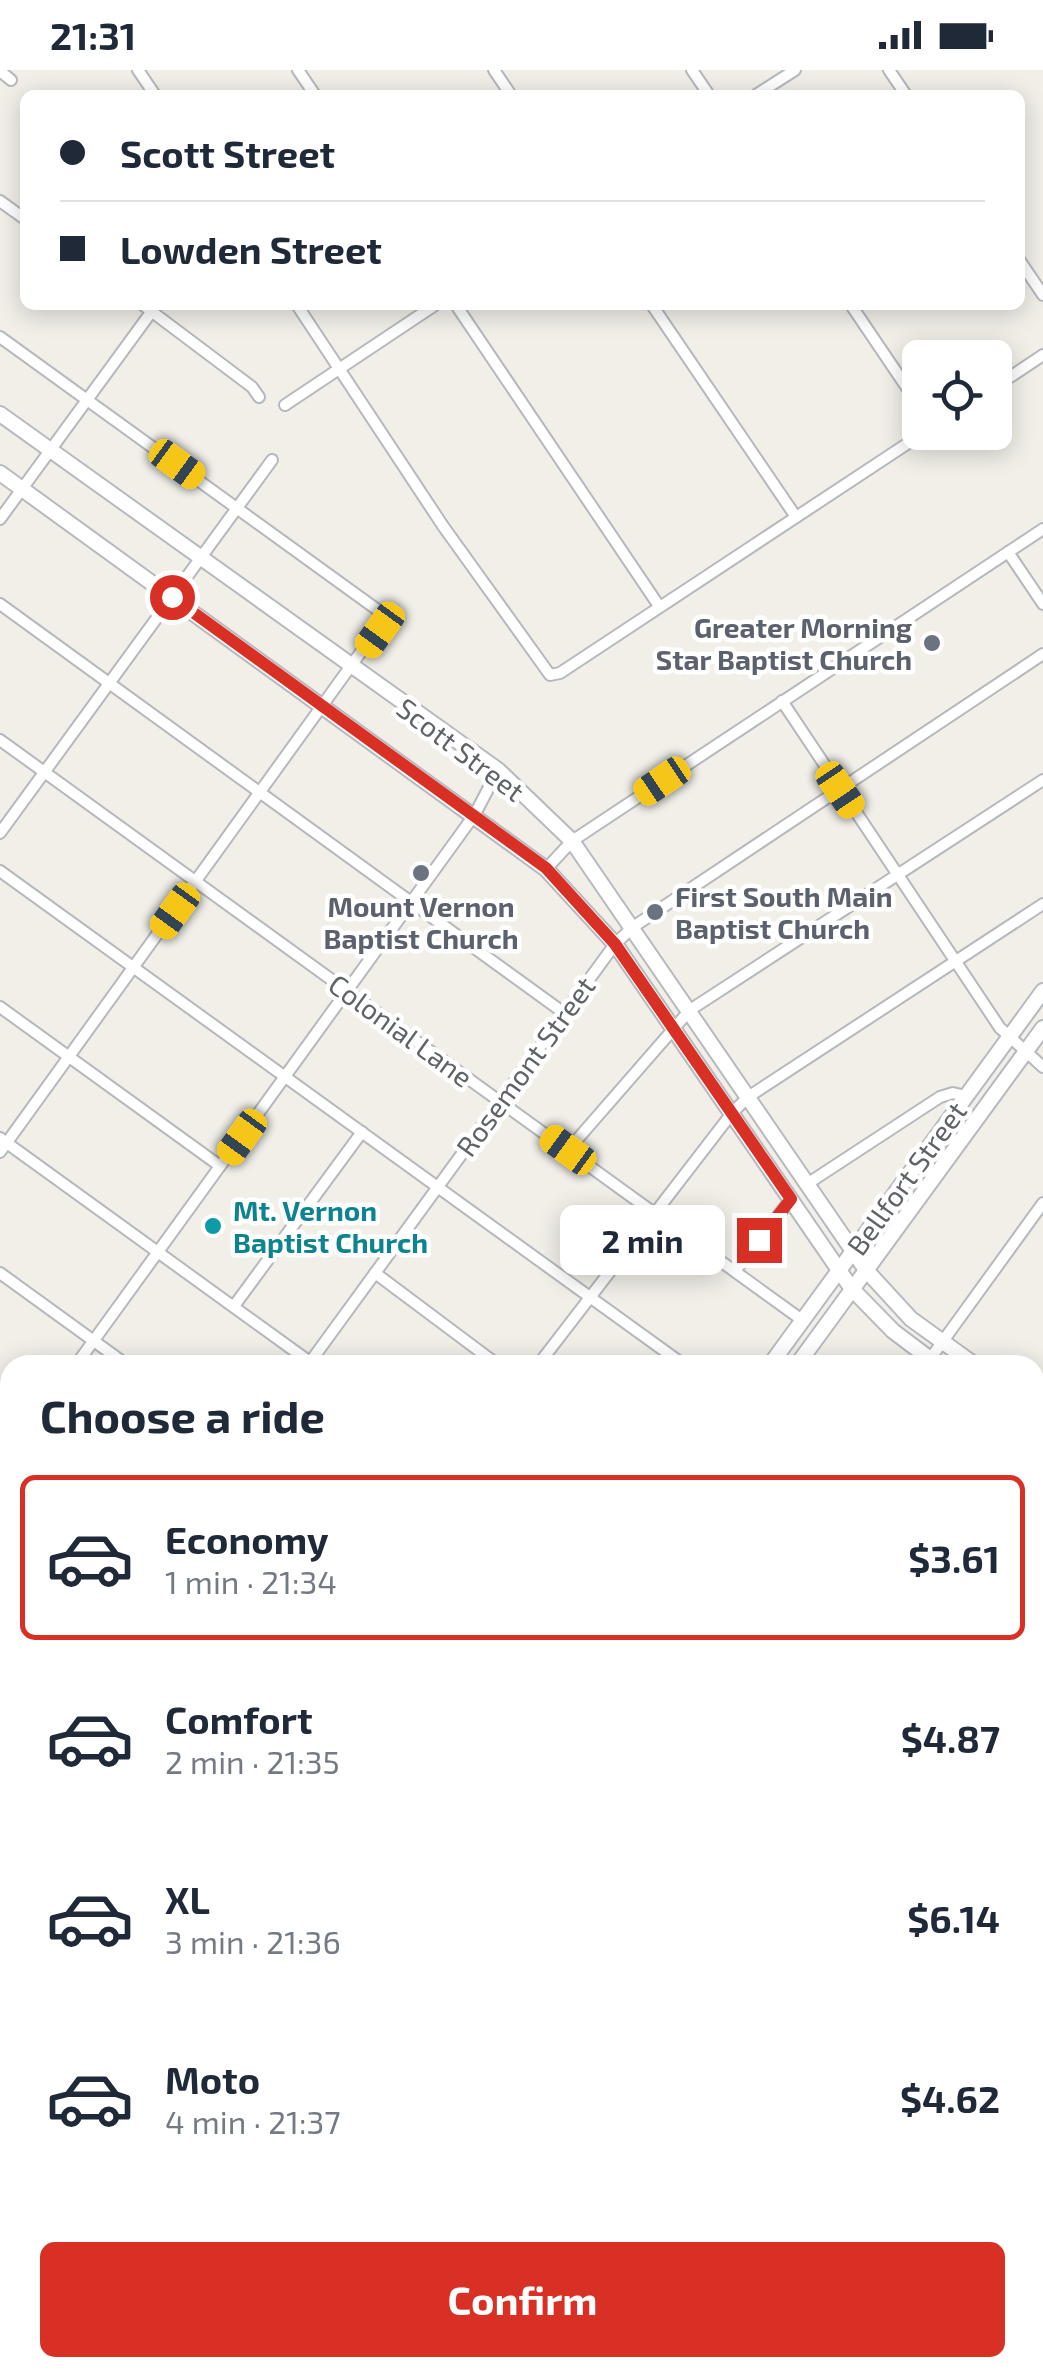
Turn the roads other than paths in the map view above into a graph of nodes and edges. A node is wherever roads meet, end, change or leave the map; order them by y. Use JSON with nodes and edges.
{"nodes":[{"id":1,"x":795,"y":70,"type":"edge"},
{"id":2,"x":0,"y":71,"type":"edge"},
{"id":3,"x":11,"y":80,"type":"dead end"},
{"id":4,"x":764,"y":90,"type":"edge"},
{"id":5,"x":1025,"y":268,"type":"edge"},
{"id":6,"x":1043,"y":295,"type":"edge"},
{"id":7,"x":147,"y":310,"type":"edge"},
{"id":8,"x":151,"y":310,"type":"edge"},
{"id":9,"x":300,"y":310,"type":"edge"},
{"id":10,"x":428,"y":310,"type":"edge"},
{"id":11,"x":459,"y":310,"type":"edge"},
{"id":12,"x":655,"y":310,"type":"edge"},
{"id":13,"x":854,"y":310,"type":"edge"},
{"id":14,"x":0,"y":337,"type":"edge"},
{"id":15,"x":1043,"y":356,"type":"edge"},
{"id":16,"x":340,"y":369,"type":"junction"},
{"id":17,"x":1012,"y":376,"type":"edge"},
{"id":18,"x":902,"y":380,"type":"edge"},
{"id":19,"x":259,"y":397,"type":"dead end"},
{"id":20,"x":88,"y":399,"type":"junction"},
{"id":21,"x":285,"y":405,"type":"dead end"},
{"id":22,"x":0,"y":414,"type":"edge"},
{"id":23,"x":902,"y":447,"type":"edge"},
{"id":24,"x":50,"y":450,"type":"junction"},
{"id":25,"x":272,"y":460,"type":"dead end"},
{"id":26,"x":0,"y":473,"type":"edge"},
{"id":27,"x":22,"y":488,"type":"junction"},
{"id":28,"x":237,"y":508,"type":"junction"},
{"id":29,"x":796,"y":517,"type":"junction"},
{"id":30,"x":0,"y":519,"type":"edge"},
{"id":31,"x":1043,"y":529,"type":"edge"},
{"id":32,"x":1008,"y":552,"type":"junction"},
{"id":33,"x":199,"y":559,"type":"junction"},
{"id":34,"x":172,"y":597,"type":"junction"},
{"id":35,"x":0,"y":604,"type":"edge"},
{"id":36,"x":1043,"y":604,"type":"edge"},
{"id":37,"x":659,"y":606,"type":"junction"},
{"id":38,"x":1043,"y":654,"type":"edge"},
{"id":39,"x":352,"y":668,"type":"junction"},
{"id":40,"x":109,"y":683,"type":"junction"},
{"id":41,"x":782,"y":702,"type":"junction"},
{"id":42,"x":323,"y":707,"type":"junction"},
{"id":43,"x":0,"y":740,"type":"edge"},
{"id":44,"x":498,"y":770,"type":"junction"},
{"id":45,"x":44,"y":772,"type":"junction"},
{"id":46,"x":1043,"y":780,"type":"edge"},
{"id":47,"x":840,"y":790,"type":"junction"},
{"id":48,"x":260,"y":793,"type":"junction"},
{"id":49,"x":475,"y":814,"type":"junction"},
{"id":50,"x":0,"y":833,"type":"edge"},
{"id":51,"x":572,"y":841,"type":"junction"},
{"id":52,"x":546,"y":868,"type":"junction"},
{"id":53,"x":0,"y":871,"type":"edge"},
{"id":54,"x":897,"y":875,"type":"junction"},
{"id":55,"x":196,"y":882,"type":"junction"},
{"id":56,"x":412,"y":903,"type":"junction"},
{"id":57,"x":1043,"y":904,"type":"edge"},
{"id":58,"x":633,"y":927,"type":"junction"},
{"id":59,"x":615,"y":944,"type":"junction"},
{"id":60,"x":955,"y":962,"type":"junction"},
{"id":61,"x":133,"y":969,"type":"junction"},
{"id":62,"x":348,"y":991,"type":"junction"},
{"id":63,"x":1043,"y":991,"type":"edge"},
{"id":64,"x":0,"y":1007,"type":"edge"},
{"id":65,"x":690,"y":1010,"type":"junction"},
{"id":66,"x":564,"y":1013,"type":"junction"},
{"id":67,"x":1043,"y":1028,"type":"edge"},
{"id":68,"x":674,"y":1030,"type":"junction"},
{"id":69,"x":1008,"y":1038,"type":"junction"},
{"id":70,"x":1025,"y":1053,"type":"junction"},
{"id":71,"x":69,"y":1056,"type":"junction"},
{"id":72,"x":1043,"y":1067,"type":"edge"},
{"id":73,"x":284,"y":1078,"type":"junction"},
{"id":74,"x":965,"y":1096,"type":"junction"},
{"id":75,"x":748,"y":1097,"type":"junction"},
{"id":76,"x":500,"y":1101,"type":"junction"},
{"id":77,"x":732,"y":1114,"type":"junction"},
{"id":78,"x":943,"y":1127,"type":"junction"},
{"id":79,"x":362,"y":1132,"type":"junction"},
{"id":80,"x":961,"y":1140,"type":"junction"},
{"id":81,"x":2,"y":1144,"type":"edge"},
{"id":82,"x":568,"y":1150,"type":"junction"},
{"id":83,"x":220,"y":1166,"type":"junction"},
{"id":84,"x":806,"y":1184,"type":"junction"},
{"id":85,"x":438,"y":1186,"type":"junction"},
{"id":86,"x":791,"y":1199,"type":"junction"},
{"id":87,"x":1043,"y":1203,"type":"edge"},
{"id":88,"x":654,"y":1214,"type":"junction"},
{"id":89,"x":853,"y":1251,"type":"junction"},
{"id":90,"x":158,"y":1252,"type":"junction"},
{"id":91,"x":839,"y":1270,"type":"junction"},
{"id":92,"x":866,"y":1270,"type":"junction"},
{"id":93,"x":735,"y":1271,"type":"junction"},
{"id":94,"x":0,"y":1273,"type":"edge"},
{"id":95,"x":374,"y":1273,"type":"junction"},
{"id":96,"x":852,"y":1289,"type":"junction"},
{"id":97,"x":588,"y":1296,"type":"junction"},
{"id":98,"x":234,"y":1306,"type":"junction"},
{"id":99,"x":802,"y":1320,"type":"junction"},
{"id":100,"x":94,"y":1340,"type":"junction"},
{"id":101,"x":942,"y":1342,"type":"junction"},
{"id":102,"x":83,"y":1355,"type":"edge"},
{"id":103,"x":114,"y":1355,"type":"edge"},
{"id":104,"x":299,"y":1355,"type":"edge"},
{"id":105,"x":317,"y":1355,"type":"edge"},
{"id":106,"x":485,"y":1355,"type":"edge"},
{"id":107,"x":545,"y":1355,"type":"edge"},
{"id":108,"x":670,"y":1355,"type":"edge"},
{"id":109,"x":777,"y":1355,"type":"edge"},
{"id":110,"x":804,"y":1355,"type":"edge"},
{"id":111,"x":925,"y":1355,"type":"edge"},
{"id":112,"x":937,"y":1355,"type":"edge"},
{"id":113,"x":961,"y":1355,"type":"edge"}],
"edges":[{"from":1,"to":4,"type":"street"},
{"from":2,"to":3,"type":"street"},
{"from":5,"to":6,"type":"street"},
{"from":7,"to":20,"type":"street"},
{"from":8,"to":19,"type":"street"},
{"from":9,"to":16,"type":"street"},
{"from":10,"to":16,"type":"street"},
{"from":11,"to":37,"type":"street"},
{"from":12,"to":29,"type":"street"},
{"from":13,"to":18,"type":"street"},
{"from":14,"to":20,"type":"street"},
{"from":15,"to":17,"type":"street"},
{"from":16,"to":21,"type":"street"},
{"from":16,"to":37,"type":"street"},
{"from":20,"to":24,"type":"street"},
{"from":20,"to":28,"type":"street"},
{"from":22,"to":24,"type":"main road","name":"Scott Street"},
{"from":23,"to":29,"type":"street"},
{"from":24,"to":27,"type":"street"},
{"from":24,"to":33,"type":"main road","name":"Scott Street"},
{"from":25,"to":28,"type":"street"},
{"from":26,"to":27,"type":"main road","name":"Scott Street"},
{"from":27,"to":30,"type":"street"},
{"from":27,"to":34,"type":"main road","name":"Scott Street"},
{"from":28,"to":33,"type":"street"},
{"from":28,"to":39,"type":"street"},
{"from":29,"to":37,"type":"street"},
{"from":31,"to":32,"type":"street"},
{"from":32,"to":36,"type":"street"},
{"from":32,"to":41,"type":"street"},
{"from":33,"to":34,"type":"street"},
{"from":33,"to":39,"type":"main road","name":"Scott Street"},
{"from":34,"to":40,"type":"street"},
{"from":34,"to":42,"type":"main road","name":"Scott Street"},
{"from":35,"to":40,"type":"street"},
{"from":38,"to":47,"type":"street","name":"Rosemont Street"},
{"from":39,"to":42,"type":"street"},
{"from":39,"to":44,"type":"main road","name":"Scott Street"},
{"from":40,"to":45,"type":"street"},
{"from":40,"to":48,"type":"street"},
{"from":41,"to":47,"type":"street"},
{"from":41,"to":51,"type":"street"},
{"from":42,"to":48,"type":"street"},
{"from":42,"to":49,"type":"main road","name":"Scott Street"},
{"from":43,"to":45,"type":"street","name":"Colonial Lane"},
{"from":44,"to":49,"type":"street"},
{"from":44,"to":51,"type":"main road","name":"Scott Street"},
{"from":45,"to":50,"type":"street"},
{"from":45,"to":55,"type":"street","name":"Colonial Lane"},
{"from":46,"to":54,"type":"street"},
{"from":47,"to":54,"type":"street"},
{"from":47,"to":58,"type":"street","name":"Rosemont Street"},
{"from":48,"to":55,"type":"street"},
{"from":48,"to":56,"type":"street"},
{"from":49,"to":52,"type":"main road","name":"Scott Street"},
{"from":49,"to":56,"type":"street"},
{"from":51,"to":52,"type":"street"},
{"from":51,"to":58,"type":"main road","name":"Scott Street"},
{"from":52,"to":59,"type":"main road","name":"Scott Street"},
{"from":53,"to":61,"type":"street"},
{"from":54,"to":60,"type":"street"},
{"from":54,"to":65,"type":"street"},
{"from":55,"to":61,"type":"street"},
{"from":55,"to":62,"type":"street","name":"Colonial Lane"},
{"from":56,"to":62,"type":"street"},
{"from":56,"to":66,"type":"street"},
{"from":57,"to":60,"type":"street"},
{"from":58,"to":59,"type":"street","name":"Rosemont Street"},
{"from":58,"to":65,"type":"main road","name":"Scott Street"},
{"from":59,"to":66,"type":"street","name":"Rosemont Street"},
{"from":59,"to":68,"type":"main road","name":"Scott Street"},
{"from":60,"to":69,"type":"street"},
{"from":60,"to":75,"type":"street"},
{"from":61,"to":71,"type":"street"},
{"from":61,"to":73,"type":"street"},
{"from":62,"to":73,"type":"street"},
{"from":62,"to":76,"type":"street","name":"Colonial Lane"},
{"from":63,"to":69,"type":"main road","name":"Bellfort Street"},
{"from":64,"to":71,"type":"street"},
{"from":65,"to":68,"type":"street"},
{"from":65,"to":75,"type":"main road","name":"Scott Street"},
{"from":66,"to":76,"type":"street","name":"Rosemont Street"},
{"from":67,"to":70,"type":"main road","name":"Bellfort Street"},
{"from":68,"to":77,"type":"main road","name":"Scott Street"},
{"from":68,"to":82,"type":"street"},
{"from":69,"to":70,"type":"street"},
{"from":69,"to":74,"type":"main road","name":"Bellfort Street"},
{"from":70,"to":72,"type":"street"},
{"from":70,"to":80,"type":"main road","name":"Bellfort Street"},
{"from":71,"to":81,"type":"street"},
{"from":71,"to":83,"type":"street"},
{"from":73,"to":79,"type":"street"},
{"from":73,"to":83,"type":"street"},
{"from":74,"to":78,"type":"main road","name":"Bellfort Street"},
{"from":74,"to":84,"type":"street"},
{"from":75,"to":77,"type":"street"},
{"from":75,"to":84,"type":"main road","name":"Scott Street"},
{"from":76,"to":82,"type":"street","name":"Colonial Lane"},
{"from":76,"to":85,"type":"street","name":"Rosemont Street"},
{"from":77,"to":86,"type":"main road","name":"Scott Street"},
{"from":77,"to":88,"type":"street"},
{"from":78,"to":80,"type":"main road"},
{"from":78,"to":89,"type":"main road","name":"Bellfort Street"},
{"from":79,"to":85,"type":"street"},
{"from":79,"to":98,"type":"street"},
{"from":80,"to":92,"type":"main road","name":"Bellfort Street"},
{"from":81,"to":90,"type":"street"},
{"from":82,"to":88,"type":"street","name":"Colonial Lane"},
{"from":83,"to":90,"type":"street"},
{"from":84,"to":89,"type":"main road","name":"Scott Street"},
{"from":85,"to":95,"type":"street","name":"Rosemont Street"},
{"from":85,"to":97,"type":"street"},
{"from":86,"to":91,"type":"main road","name":"Scott Street"},
{"from":86,"to":93,"type":"street"},
{"from":87,"to":101,"type":"street"},
{"from":88,"to":93,"type":"street","name":"Colonial Lane"},
{"from":88,"to":97,"type":"street"},
{"from":89,"to":91,"type":"main road","name":"Bellfort Street"},
{"from":89,"to":92,"type":"main road","name":"Scott Street"},
{"from":90,"to":98,"type":"street"},
{"from":90,"to":100,"type":"street"},
{"from":91,"to":96,"type":"main road","name":"Scott Street"},
{"from":91,"to":99,"type":"main road","name":"Bellfort Street"},
{"from":92,"to":96,"type":"main road","name":"Bellfort Street"},
{"from":92,"to":101,"type":"main road","name":"Scott Street"},
{"from":93,"to":99,"type":"street","name":"Colonial Lane"},
{"from":94,"to":100,"type":"street"},
{"from":95,"to":105,"type":"street","name":"Rosemont Street"},
{"from":95,"to":106,"type":"street"},
{"from":96,"to":110,"type":"main road","name":"Bellfort Street"},
{"from":96,"to":111,"type":"main road","name":"Scott Street"},
{"from":97,"to":107,"type":"street"},
{"from":97,"to":108,"type":"street"},
{"from":98,"to":104,"type":"street"},
{"from":99,"to":109,"type":"main road","name":"Bellfort Street"},
{"from":100,"to":102,"type":"street"},
{"from":100,"to":103,"type":"street"},
{"from":101,"to":112,"type":"street"},
{"from":101,"to":113,"type":"main road","name":"Scott Street"}]}
